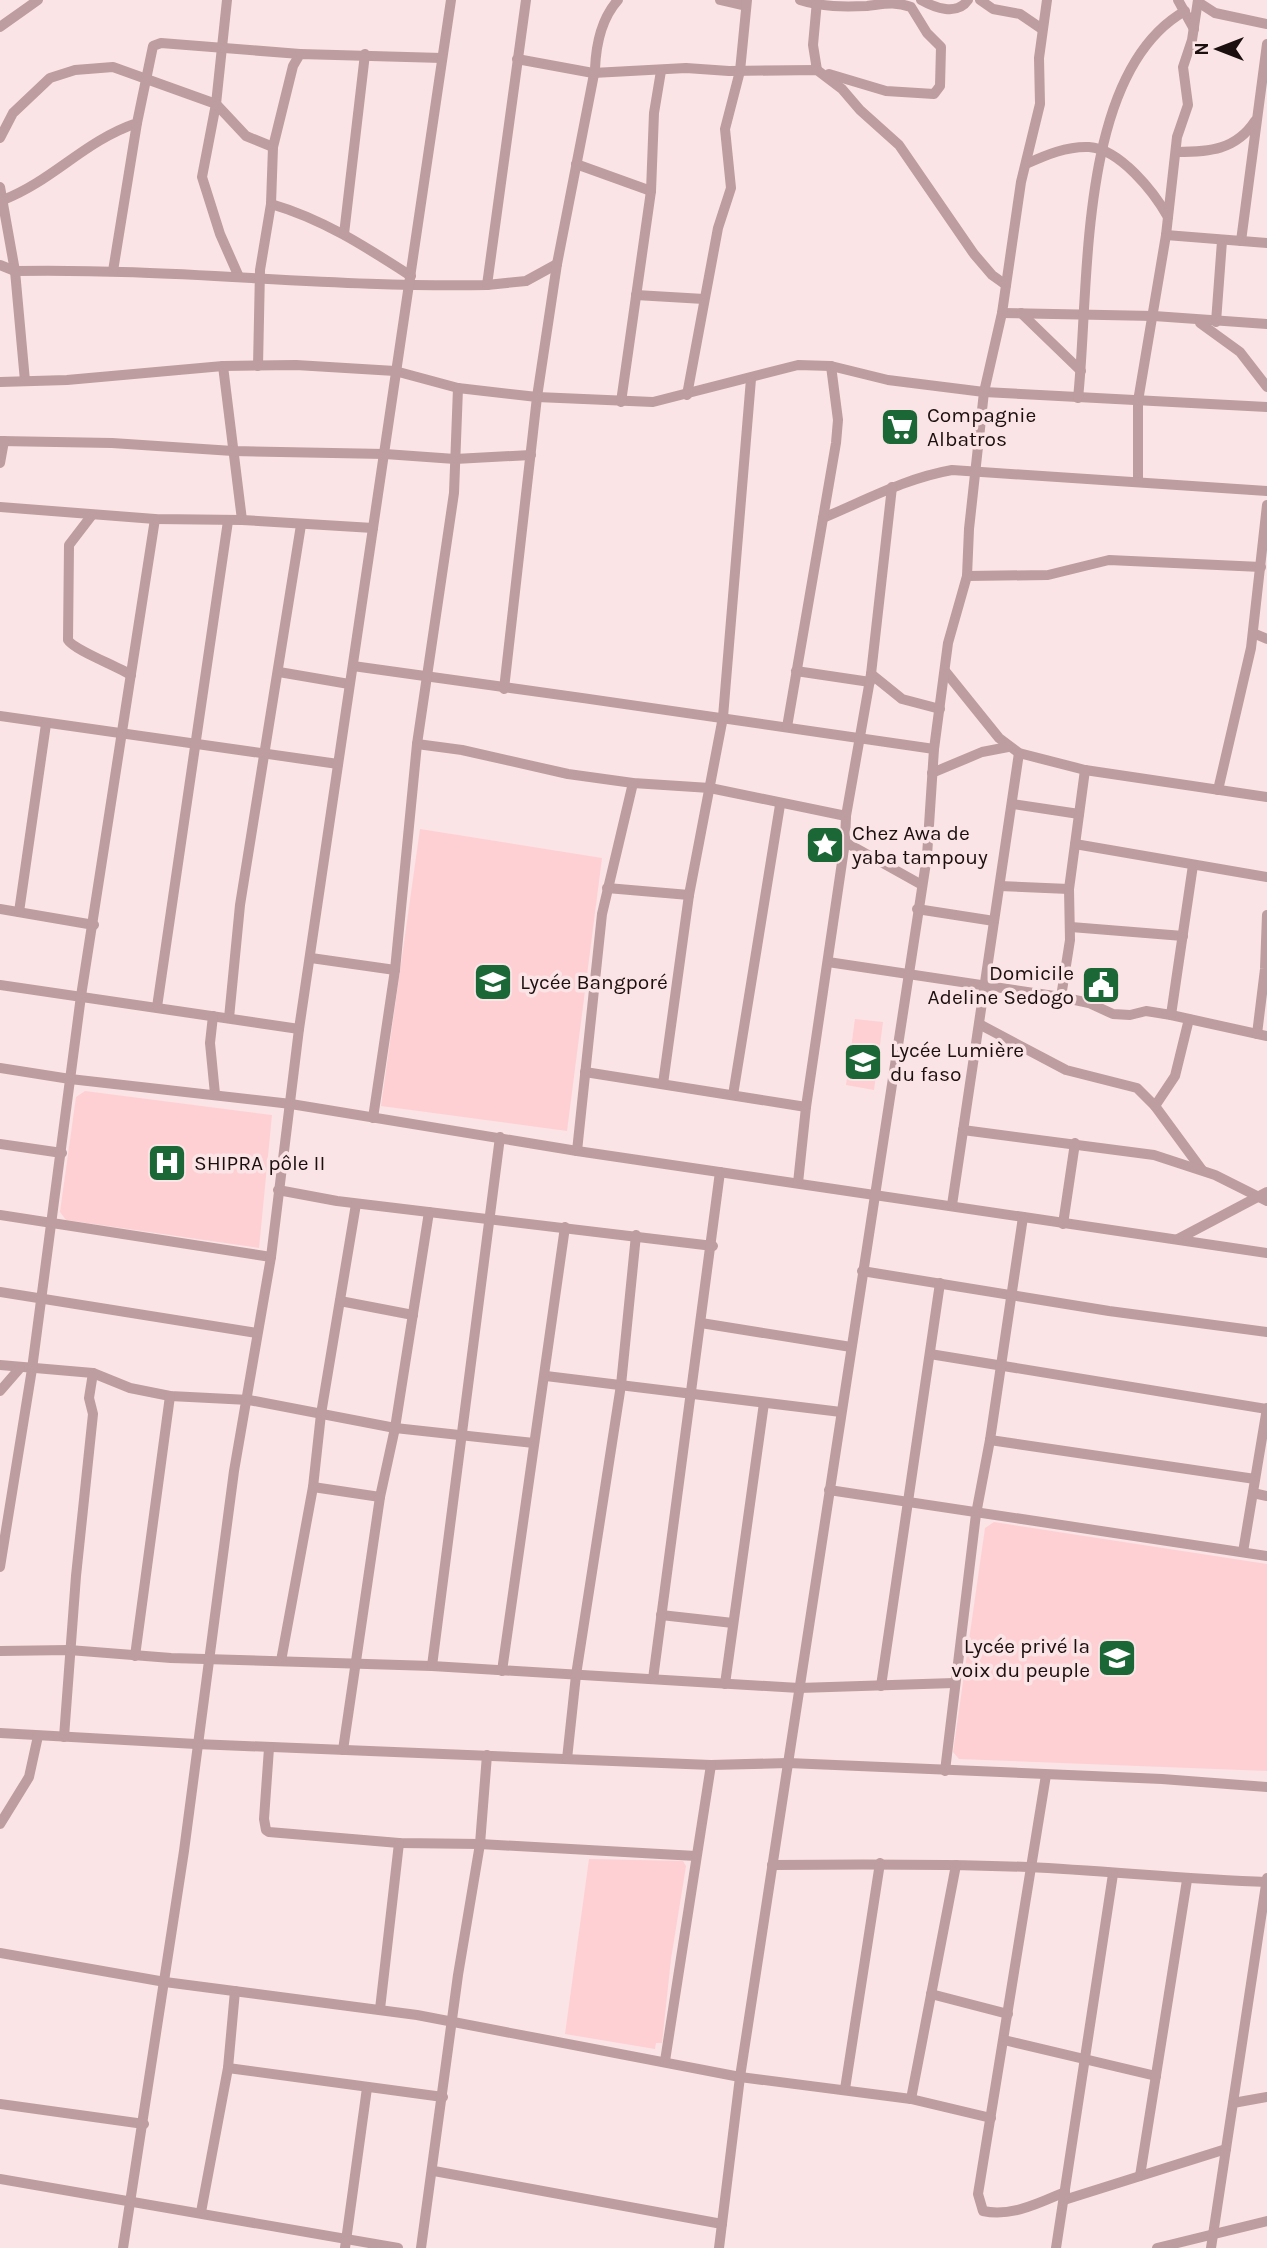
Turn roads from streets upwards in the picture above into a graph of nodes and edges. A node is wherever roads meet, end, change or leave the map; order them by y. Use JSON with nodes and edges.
{"nodes":[{"id":1,"x":38,"y":0,"type":"edge"},
{"id":2,"x":226,"y":0,"type":"edge"},
{"id":3,"x":451,"y":0,"type":"edge"},
{"id":4,"x":526,"y":0,"type":"edge"},
{"id":5,"x":618,"y":0,"type":"edge"},
{"id":6,"x":720,"y":0,"type":"edge"},
{"id":7,"x":800,"y":0,"type":"edge"},
{"id":8,"x":921,"y":0,"type":"edge"},
{"id":9,"x":968,"y":0,"type":"edge"},
{"id":10,"x":980,"y":0,"type":"edge"},
{"id":11,"x":1047,"y":0,"type":"edge"},
{"id":12,"x":1178,"y":0,"type":"edge"},
{"id":13,"x":1198,"y":1,"type":"edge"},
{"id":14,"x":746,"y":3,"type":"edge"},
{"id":15,"x":817,"y":3,"type":"edge"},
{"id":16,"x":911,"y":3,"type":"edge"},
{"id":17,"x":1185,"y":10,"type":"junction"},
{"id":18,"x":1267,"y":24,"type":"edge"},
{"id":19,"x":0,"y":27,"type":"edge"},
{"id":20,"x":1042,"y":30,"type":"junction"},
{"id":21,"x":1194,"y":30,"type":"junction"},
{"id":22,"x":1267,"y":44,"type":"edge"},
{"id":23,"x":220,"y":46,"type":"junction"},
{"id":24,"x":300,"y":54,"type":"junction"},
{"id":25,"x":365,"y":54,"type":"junction"},
{"id":26,"x":442,"y":58,"type":"junction"},
{"id":27,"x":517,"y":59,"type":"junction"},
{"id":28,"x":661,"y":71,"type":"junction"},
{"id":29,"x":740,"y":71,"type":"junction"},
{"id":30,"x":821,"y":72,"type":"junction"},
{"id":31,"x":593,"y":73,"type":"junction"},
{"id":32,"x":146,"y":80,"type":"junction"},
{"id":33,"x":216,"y":104,"type":"junction"},
{"id":34,"x":1257,"y":117,"type":"junction"},
{"id":35,"x":137,"y":123,"type":"junction"},
{"id":36,"x":0,"y":138,"type":"edge"},
{"id":37,"x":273,"y":147,"type":"junction"},
{"id":38,"x":1101,"y":150,"type":"junction"},
{"id":39,"x":1177,"y":152,"type":"junction"},
{"id":40,"x":576,"y":164,"type":"junction"},
{"id":41,"x":1026,"y":164,"type":"junction"},
{"id":42,"x":0,"y":187,"type":"edge"},
{"id":43,"x":651,"y":191,"type":"junction"},
{"id":44,"x":3,"y":200,"type":"junction"},
{"id":45,"x":271,"y":204,"type":"junction"},
{"id":46,"x":1168,"y":217,"type":"junction"},
{"id":47,"x":344,"y":234,"type":"junction"},
{"id":48,"x":1166,"y":235,"type":"junction"},
{"id":49,"x":1222,"y":241,"type":"junction"},
{"id":50,"x":1241,"y":241,"type":"junction"},
{"id":51,"x":1267,"y":243,"type":"edge"},
{"id":52,"x":557,"y":264,"type":"junction"},
{"id":53,"x":0,"y":265,"type":"edge"},
{"id":54,"x":15,"y":271,"type":"junction"},
{"id":55,"x":113,"y":271,"type":"junction"},
{"id":56,"x":239,"y":277,"type":"junction"},
{"id":57,"x":260,"y":279,"type":"junction"},
{"id":58,"x":410,"y":281,"type":"junction"},
{"id":59,"x":487,"y":285,"type":"junction"},
{"id":60,"x":1006,"y":285,"type":"junction"},
{"id":61,"x":636,"y":295,"type":"junction"},
{"id":62,"x":704,"y":299,"type":"junction"},
{"id":63,"x":1002,"y":313,"type":"junction"},
{"id":64,"x":1021,"y":313,"type":"junction"},
{"id":65,"x":1084,"y":315,"type":"junction"},
{"id":66,"x":1154,"y":316,"type":"junction"},
{"id":67,"x":1196,"y":321,"type":"junction"},
{"id":68,"x":1216,"y":322,"type":"junction"},
{"id":69,"x":1267,"y":324,"type":"edge"},
{"id":70,"x":223,"y":366,"type":"junction"},
{"id":71,"x":258,"y":366,"type":"junction"},
{"id":72,"x":831,"y":366,"type":"junction"},
{"id":73,"x":396,"y":371,"type":"junction"},
{"id":74,"x":1081,"y":371,"type":"junction"},
{"id":75,"x":751,"y":379,"type":"junction"},
{"id":76,"x":24,"y":381,"type":"junction"},
{"id":77,"x":0,"y":382,"type":"edge"},
{"id":78,"x":1267,"y":387,"type":"edge"},
{"id":79,"x":458,"y":388,"type":"junction"},
{"id":80,"x":984,"y":392,"type":"junction"},
{"id":81,"x":687,"y":396,"type":"junction"},
{"id":82,"x":537,"y":397,"type":"junction"},
{"id":83,"x":1078,"y":398,"type":"junction"},
{"id":84,"x":1138,"y":401,"type":"junction"},
{"id":85,"x":621,"y":402,"type":"junction"},
{"id":86,"x":1267,"y":407,"type":"edge"},
{"id":87,"x":2,"y":441,"type":"edge"},
{"id":88,"x":233,"y":451,"type":"junction"},
{"id":89,"x":385,"y":454,"type":"junction"},
{"id":90,"x":531,"y":455,"type":"junction"},
{"id":91,"x":456,"y":459,"type":"junction"},
{"id":92,"x":0,"y":463,"type":"edge"},
{"id":93,"x":975,"y":474,"type":"junction"},
{"id":94,"x":1138,"y":482,"type":"junction"},
{"id":95,"x":892,"y":487,"type":"junction"},
{"id":96,"x":1267,"y":491,"type":"edge"},
{"id":97,"x":1267,"y":505,"type":"edge"},
{"id":98,"x":0,"y":507,"type":"edge"},
{"id":99,"x":92,"y":515,"type":"junction"},
{"id":100,"x":823,"y":518,"type":"junction"},
{"id":101,"x":155,"y":519,"type":"junction"},
{"id":102,"x":242,"y":520,"type":"junction"},
{"id":103,"x":228,"y":521,"type":"junction"},
{"id":104,"x":301,"y":526,"type":"junction"},
{"id":105,"x":373,"y":528,"type":"junction"},
{"id":106,"x":1261,"y":567,"type":"junction"},
{"id":107,"x":967,"y":576,"type":"junction"},
{"id":108,"x":1253,"y":633,"type":"junction"},
{"id":109,"x":1267,"y":639,"type":"edge"},
{"id":110,"x":353,"y":666,"type":"junction"},
{"id":111,"x":796,"y":671,"type":"junction"},
{"id":112,"x":945,"y":671,"type":"junction"},
{"id":113,"x":279,"y":672,"type":"junction"},
{"id":114,"x":131,"y":675,"type":"junction"},
{"id":115,"x":429,"y":677,"type":"junction"},
{"id":116,"x":870,"y":678,"type":"junction"},
{"id":117,"x":349,"y":684,"type":"junction"},
{"id":118,"x":504,"y":689,"type":"junction"},
{"id":119,"x":940,"y":709,"type":"junction"},
{"id":120,"x":0,"y":716,"type":"edge"},
{"id":121,"x":723,"y":717,"type":"junction"},
{"id":122,"x":46,"y":724,"type":"junction"},
{"id":123,"x":787,"y":727,"type":"junction"},
{"id":124,"x":122,"y":733,"type":"junction"},
{"id":125,"x":862,"y":738,"type":"junction"},
{"id":126,"x":195,"y":743,"type":"junction"},
{"id":127,"x":417,"y":744,"type":"junction"},
{"id":128,"x":1008,"y":747,"type":"junction"},
{"id":129,"x":934,"y":748,"type":"junction"},
{"id":130,"x":1019,"y":753,"type":"junction"},
{"id":131,"x":265,"y":755,"type":"junction"},
{"id":132,"x":338,"y":764,"type":"junction"},
{"id":133,"x":1085,"y":770,"type":"junction"},
{"id":134,"x":932,"y":774,"type":"junction"},
{"id":135,"x":632,"y":783,"type":"junction"},
{"id":136,"x":710,"y":788,"type":"junction"},
{"id":137,"x":1218,"y":790,"type":"junction"},
{"id":138,"x":1267,"y":797,"type":"edge"},
{"id":139,"x":1013,"y":803,"type":"junction"},
{"id":140,"x":780,"y":805,"type":"junction"},
{"id":141,"x":1079,"y":814,"type":"junction"},
{"id":142,"x":846,"y":817,"type":"junction"},
{"id":143,"x":845,"y":842,"type":"junction"},
{"id":144,"x":1075,"y":844,"type":"junction"},
{"id":145,"x":1193,"y":866,"type":"junction"},
{"id":146,"x":1267,"y":877,"type":"edge"},
{"id":147,"x":922,"y":885,"type":"junction"},
{"id":148,"x":1000,"y":886,"type":"junction"},
{"id":149,"x":607,"y":888,"type":"junction"},
{"id":150,"x":1069,"y":888,"type":"junction"},
{"id":151,"x":689,"y":895,"type":"junction"},
{"id":152,"x":0,"y":909,"type":"edge"},
{"id":153,"x":917,"y":909,"type":"junction"},
{"id":154,"x":19,"y":912,"type":"junction"},
{"id":155,"x":1267,"y":915,"type":"edge"},
{"id":156,"x":994,"y":921,"type":"junction"},
{"id":157,"x":94,"y":925,"type":"junction"},
{"id":158,"x":1070,"y":927,"type":"junction"},
{"id":159,"x":1183,"y":936,"type":"junction"},
{"id":160,"x":311,"y":958,"type":"junction"},
{"id":161,"x":828,"y":962,"type":"junction"},
{"id":162,"x":395,"y":970,"type":"junction"},
{"id":163,"x":907,"y":975,"type":"junction"},
{"id":164,"x":0,"y":985,"type":"edge"},
{"id":165,"x":985,"y":986,"type":"junction"},
{"id":166,"x":81,"y":996,"type":"junction"},
{"id":167,"x":1061,"y":997,"type":"junction"},
{"id":168,"x":157,"y":1007,"type":"junction"},
{"id":169,"x":1171,"y":1015,"type":"junction"},
{"id":170,"x":214,"y":1016,"type":"junction"},
{"id":171,"x":229,"y":1018,"type":"junction"},
{"id":172,"x":1189,"y":1019,"type":"junction"},
{"id":173,"x":979,"y":1024,"type":"junction"},
{"id":174,"x":299,"y":1030,"type":"junction"},
{"id":175,"x":1262,"y":1035,"type":"edge"},
{"id":176,"x":0,"y":1068,"type":"edge"},
{"id":177,"x":585,"y":1072,"type":"junction"},
{"id":178,"x":70,"y":1079,"type":"junction"},
{"id":179,"x":663,"y":1084,"type":"junction"},
{"id":180,"x":215,"y":1094,"type":"junction"},
{"id":181,"x":733,"y":1095,"type":"junction"},
{"id":182,"x":291,"y":1104,"type":"junction"},
{"id":183,"x":1155,"y":1106,"type":"junction"},
{"id":184,"x":806,"y":1107,"type":"junction"},
{"id":185,"x":373,"y":1118,"type":"junction"},
{"id":186,"x":963,"y":1130,"type":"junction"},
{"id":187,"x":500,"y":1137,"type":"junction"},
{"id":188,"x":1075,"y":1143,"type":"junction"},
{"id":189,"x":0,"y":1144,"type":"edge"},
{"id":190,"x":577,"y":1150,"type":"junction"},
{"id":191,"x":62,"y":1153,"type":"junction"},
{"id":192,"x":1202,"y":1170,"type":"junction"},
{"id":193,"x":720,"y":1172,"type":"junction"},
{"id":194,"x":798,"y":1183,"type":"junction"},
{"id":195,"x":278,"y":1190,"type":"junction"},
{"id":196,"x":874,"y":1195,"type":"junction"},
{"id":197,"x":1265,"y":1196,"type":"edge"},
{"id":198,"x":356,"y":1204,"type":"junction"},
{"id":199,"x":951,"y":1205,"type":"junction"},
{"id":200,"x":429,"y":1212,"type":"junction"},
{"id":201,"x":0,"y":1215,"type":"edge"},
{"id":202,"x":1023,"y":1217,"type":"junction"},
{"id":203,"x":490,"y":1219,"type":"junction"},
{"id":204,"x":51,"y":1222,"type":"junction"},
{"id":205,"x":1063,"y":1224,"type":"junction"},
{"id":206,"x":565,"y":1227,"type":"junction"},
{"id":207,"x":636,"y":1235,"type":"junction"},
{"id":208,"x":1178,"y":1239,"type":"junction"},
{"id":209,"x":712,"y":1246,"type":"junction"},
{"id":210,"x":1267,"y":1252,"type":"edge"},
{"id":211,"x":271,"y":1257,"type":"junction"},
{"id":212,"x":862,"y":1271,"type":"junction"},
{"id":213,"x":940,"y":1283,"type":"junction"},
{"id":214,"x":0,"y":1292,"type":"edge"},
{"id":215,"x":1010,"y":1294,"type":"junction"},
{"id":216,"x":40,"y":1298,"type":"junction"},
{"id":217,"x":340,"y":1301,"type":"junction"},
{"id":218,"x":413,"y":1315,"type":"junction"},
{"id":219,"x":701,"y":1323,"type":"junction"},
{"id":220,"x":1267,"y":1332,"type":"edge"},
{"id":221,"x":257,"y":1333,"type":"junction"},
{"id":222,"x":851,"y":1347,"type":"junction"},
{"id":223,"x":930,"y":1354,"type":"junction"},
{"id":224,"x":1002,"y":1364,"type":"junction"},
{"id":225,"x":0,"y":1365,"type":"edge"},
{"id":226,"x":20,"y":1368,"type":"junction"},
{"id":227,"x":32,"y":1369,"type":"junction"},
{"id":228,"x":93,"y":1373,"type":"junction"},
{"id":229,"x":546,"y":1376,"type":"junction"},
{"id":230,"x":621,"y":1385,"type":"junction"},
{"id":231,"x":0,"y":1391,"type":"edge"},
{"id":232,"x":691,"y":1394,"type":"junction"},
{"id":233,"x":170,"y":1396,"type":"junction"},
{"id":234,"x":248,"y":1400,"type":"junction"},
{"id":235,"x":764,"y":1403,"type":"junction"},
{"id":236,"x":1267,"y":1409,"type":"edge"},
{"id":237,"x":841,"y":1412,"type":"junction"},
{"id":238,"x":321,"y":1414,"type":"junction"},
{"id":239,"x":395,"y":1428,"type":"junction"},
{"id":240,"x":460,"y":1435,"type":"junction"},
{"id":241,"x":990,"y":1440,"type":"junction"},
{"id":242,"x":534,"y":1443,"type":"junction"},
{"id":243,"x":1255,"y":1479,"type":"junction"},
{"id":244,"x":313,"y":1487,"type":"junction"},
{"id":245,"x":829,"y":1490,"type":"junction"},
{"id":246,"x":1253,"y":1493,"type":"junction"},
{"id":247,"x":1267,"y":1496,"type":"edge"},
{"id":248,"x":380,"y":1497,"type":"junction"},
{"id":249,"x":909,"y":1500,"type":"junction"},
{"id":250,"x":976,"y":1514,"type":"junction"},
{"id":251,"x":1243,"y":1552,"type":"junction"},
{"id":252,"x":1267,"y":1556,"type":"edge"},
{"id":253,"x":0,"y":1567,"type":"edge"},
{"id":254,"x":661,"y":1615,"type":"junction"},
{"id":255,"x":733,"y":1623,"type":"junction"},
{"id":256,"x":69,"y":1650,"type":"junction"},
{"id":257,"x":0,"y":1651,"type":"edge"},
{"id":258,"x":135,"y":1656,"type":"junction"},
{"id":259,"x":211,"y":1658,"type":"junction"},
{"id":260,"x":281,"y":1661,"type":"junction"},
{"id":261,"x":357,"y":1664,"type":"junction"},
{"id":262,"x":432,"y":1666,"type":"junction"},
{"id":263,"x":502,"y":1671,"type":"junction"},
{"id":264,"x":576,"y":1675,"type":"junction"},
{"id":265,"x":653,"y":1679,"type":"junction"},
{"id":266,"x":725,"y":1684,"type":"junction"},
{"id":267,"x":954,"y":1684,"type":"junction"},
{"id":268,"x":881,"y":1686,"type":"junction"},
{"id":269,"x":799,"y":1688,"type":"junction"},
{"id":270,"x":0,"y":1733,"type":"edge"},
{"id":271,"x":38,"y":1736,"type":"junction"},
{"id":272,"x":64,"y":1737,"type":"junction"},
{"id":273,"x":196,"y":1744,"type":"junction"},
{"id":274,"x":269,"y":1748,"type":"junction"},
{"id":275,"x":342,"y":1750,"type":"junction"},
{"id":276,"x":487,"y":1755,"type":"junction"},
{"id":277,"x":567,"y":1759,"type":"junction"},
{"id":278,"x":788,"y":1763,"type":"junction"},
{"id":279,"x":711,"y":1765,"type":"junction"},
{"id":280,"x":945,"y":1771,"type":"junction"},
{"id":281,"x":1046,"y":1775,"type":"junction"},
{"id":282,"x":1267,"y":1787,"type":"edge"},
{"id":283,"x":0,"y":1824,"type":"edge"},
{"id":284,"x":399,"y":1843,"type":"junction"},
{"id":285,"x":480,"y":1844,"type":"junction"},
{"id":286,"x":696,"y":1856,"type":"junction"},
{"id":287,"x":880,"y":1863,"type":"junction"},
{"id":288,"x":772,"y":1865,"type":"junction"},
{"id":289,"x":956,"y":1865,"type":"junction"},
{"id":290,"x":1031,"y":1868,"type":"junction"},
{"id":291,"x":1113,"y":1874,"type":"junction"},
{"id":292,"x":1186,"y":1880,"type":"junction"},
{"id":293,"x":1267,"y":1880,"type":"edge"},
{"id":294,"x":0,"y":1953,"type":"edge"},
{"id":295,"x":165,"y":1982,"type":"junction"},
{"id":296,"x":236,"y":1991,"type":"junction"},
{"id":297,"x":931,"y":1994,"type":"junction"},
{"id":298,"x":380,"y":2009,"type":"junction"},
{"id":299,"x":1008,"y":2014,"type":"junction"},
{"id":300,"x":451,"y":2021,"type":"junction"},
{"id":301,"x":1004,"y":2040,"type":"junction"},
{"id":302,"x":1085,"y":2059,"type":"junction"},
{"id":303,"x":664,"y":2061,"type":"junction"},
{"id":304,"x":228,"y":2068,"type":"junction"},
{"id":305,"x":1156,"y":2076,"type":"junction"},
{"id":306,"x":740,"y":2077,"type":"junction"},
{"id":307,"x":367,"y":2088,"type":"junction"},
{"id":308,"x":845,"y":2089,"type":"junction"},
{"id":309,"x":443,"y":2097,"type":"junction"},
{"id":310,"x":1267,"y":2097,"type":"edge"},
{"id":311,"x":911,"y":2099,"type":"junction"},
{"id":312,"x":1233,"y":2103,"type":"junction"},
{"id":313,"x":0,"y":2104,"type":"edge"},
{"id":314,"x":990,"y":2118,"type":"junction"},
{"id":315,"x":144,"y":2124,"type":"junction"},
{"id":316,"x":1226,"y":2149,"type":"junction"},
{"id":317,"x":433,"y":2171,"type":"junction"},
{"id":318,"x":1140,"y":2176,"type":"junction"},
{"id":319,"x":0,"y":2179,"type":"edge"},
{"id":320,"x":1064,"y":2196,"type":"junction"},
{"id":321,"x":131,"y":2202,"type":"junction"},
{"id":322,"x":201,"y":2212,"type":"junction"},
{"id":323,"x":1267,"y":2221,"type":"edge"},
{"id":324,"x":722,"y":2224,"type":"junction"},
{"id":325,"x":1214,"y":2232,"type":"junction"},
{"id":326,"x":345,"y":2244,"type":"edge"},
{"id":327,"x":124,"y":2248,"type":"edge"},
{"id":328,"x":398,"y":2248,"type":"edge"},
{"id":329,"x":421,"y":2248,"type":"edge"},
{"id":330,"x":719,"y":2248,"type":"edge"},
{"id":331,"x":1056,"y":2248,"type":"edge"},
{"id":332,"x":1157,"y":2248,"type":"edge"},
{"id":333,"x":1211,"y":2248,"type":"edge"}],
"edges":[{"from":1,"to":19,"type":"street"},
{"from":2,"to":23,"type":"street"},
{"from":3,"to":26,"type":"street"},
{"from":4,"to":27,"type":"street"},
{"from":5,"to":31,"type":"street"},
{"from":6,"to":14,"type":"street"},
{"from":7,"to":15,"type":"street"},
{"from":8,"to":9,"type":"street"},
{"from":10,"to":20,"type":"street"},
{"from":11,"to":20,"type":"street"},
{"from":12,"to":17,"type":"street"},
{"from":13,"to":18,"type":"street"},
{"from":13,"to":21,"type":"street"},
{"from":14,"to":29,"type":"street"},
{"from":15,"to":16,"type":"street"},
{"from":15,"to":30,"type":"street"},
{"from":16,"to":30,"type":"street"},
{"from":17,"to":21,"type":"street"},
{"from":17,"to":38,"type":"street"},
{"from":20,"to":41,"type":"street"},
{"from":21,"to":39,"type":"street"},
{"from":22,"to":34,"type":"street"},
{"from":23,"to":24,"type":"street"},
{"from":23,"to":32,"type":"street"},
{"from":23,"to":33,"type":"street"},
{"from":24,"to":25,"type":"street"},
{"from":24,"to":37,"type":"street"},
{"from":25,"to":26,"type":"street"},
{"from":25,"to":47,"type":"street"},
{"from":26,"to":58,"type":"street"},
{"from":27,"to":31,"type":"street"},
{"from":27,"to":59,"type":"street"},
{"from":28,"to":29,"type":"street"},
{"from":28,"to":31,"type":"street"},
{"from":28,"to":43,"type":"street"},
{"from":29,"to":30,"type":"street"},
{"from":29,"to":62,"type":"street"},
{"from":30,"to":60,"type":"street"},
{"from":31,"to":40,"type":"street"},
{"from":32,"to":33,"type":"street"},
{"from":32,"to":35,"type":"street"},
{"from":32,"to":36,"type":"street"},
{"from":33,"to":37,"type":"street"},
{"from":33,"to":56,"type":"street"},
{"from":34,"to":39,"type":"street"},
{"from":34,"to":50,"type":"street"},
{"from":35,"to":44,"type":"street"},
{"from":35,"to":55,"type":"street"},
{"from":37,"to":45,"type":"street"},
{"from":38,"to":41,"type":"street"},
{"from":38,"to":46,"type":"street"},
{"from":38,"to":65,"type":"street"},
{"from":39,"to":46,"type":"street"},
{"from":40,"to":43,"type":"street"},
{"from":40,"to":52,"type":"street"},
{"from":41,"to":60,"type":"street"},
{"from":42,"to":44,"type":"street"},
{"from":43,"to":61,"type":"street"},
{"from":44,"to":54,"type":"street"},
{"from":45,"to":47,"type":"street"},
{"from":45,"to":57,"type":"street"},
{"from":46,"to":48,"type":"street"},
{"from":47,"to":58,"type":"street"},
{"from":48,"to":49,"type":"street"},
{"from":48,"to":66,"type":"street"},
{"from":49,"to":50,"type":"street"},
{"from":49,"to":68,"type":"street"},
{"from":50,"to":51,"type":"street"},
{"from":52,"to":59,"type":"street"},
{"from":52,"to":82,"type":"street"},
{"from":53,"to":54,"type":"street"},
{"from":54,"to":55,"type":"street"},
{"from":54,"to":76,"type":"street"},
{"from":55,"to":56,"type":"street"},
{"from":56,"to":57,"type":"street"},
{"from":57,"to":58,"type":"street"},
{"from":57,"to":71,"type":"street"},
{"from":58,"to":59,"type":"street"},
{"from":58,"to":73,"type":"street"},
{"from":60,"to":63,"type":"street"},
{"from":61,"to":62,"type":"street"},
{"from":61,"to":85,"type":"street"},
{"from":62,"to":81,"type":"street"},
{"from":63,"to":64,"type":"street"},
{"from":63,"to":80,"type":"street"},
{"from":64,"to":65,"type":"street"},
{"from":64,"to":74,"type":"street"},
{"from":65,"to":66,"type":"street"},
{"from":65,"to":74,"type":"street"},
{"from":66,"to":67,"type":"street"},
{"from":66,"to":84,"type":"street"},
{"from":67,"to":68,"type":"street"},
{"from":67,"to":78,"type":"street"},
{"from":68,"to":69,"type":"street"},
{"from":70,"to":71,"type":"street"},
{"from":70,"to":76,"type":"street"},
{"from":70,"to":88,"type":"street"},
{"from":71,"to":73,"type":"street"},
{"from":72,"to":75,"type":"street"},
{"from":72,"to":80,"type":"street"},
{"from":72,"to":100,"type":"street"},
{"from":73,"to":79,"type":"street"},
{"from":73,"to":89,"type":"street"},
{"from":74,"to":83,"type":"street"},
{"from":75,"to":81,"type":"street"},
{"from":75,"to":121,"type":"street"},
{"from":76,"to":77,"type":"street"},
{"from":79,"to":82,"type":"street"},
{"from":79,"to":91,"type":"street"},
{"from":80,"to":83,"type":"street"},
{"from":80,"to":93,"type":"street"},
{"from":81,"to":85,"type":"street"},
{"from":82,"to":85,"type":"street"},
{"from":82,"to":90,"type":"street"},
{"from":83,"to":84,"type":"street"},
{"from":84,"to":86,"type":"street"},
{"from":84,"to":94,"type":"street"},
{"from":87,"to":88,"type":"street"},
{"from":87,"to":92,"type":"street"},
{"from":88,"to":89,"type":"street"},
{"from":88,"to":102,"type":"street"},
{"from":89,"to":91,"type":"street"},
{"from":89,"to":105,"type":"street"},
{"from":90,"to":91,"type":"street"},
{"from":90,"to":118,"type":"street"},
{"from":91,"to":115,"type":"street"},
{"from":93,"to":94,"type":"street"},
{"from":93,"to":95,"type":"street"},
{"from":93,"to":107,"type":"street"},
{"from":94,"to":96,"type":"street"},
{"from":95,"to":100,"type":"street"},
{"from":95,"to":116,"type":"street"},
{"from":97,"to":106,"type":"street"},
{"from":98,"to":99,"type":"street"},
{"from":99,"to":101,"type":"street"},
{"from":99,"to":114,"type":"street"},
{"from":100,"to":111,"type":"street"},
{"from":101,"to":103,"type":"street"},
{"from":101,"to":114,"type":"street"},
{"from":102,"to":103,"type":"street"},
{"from":102,"to":104,"type":"street"},
{"from":103,"to":126,"type":"street"},
{"from":104,"to":105,"type":"street"},
{"from":104,"to":113,"type":"street"},
{"from":105,"to":110,"type":"street"},
{"from":106,"to":107,"type":"street"},
{"from":106,"to":108,"type":"street"},
{"from":107,"to":112,"type":"street"},
{"from":108,"to":109,"type":"street"},
{"from":108,"to":137,"type":"street"},
{"from":110,"to":115,"type":"street"},
{"from":110,"to":117,"type":"street"},
{"from":111,"to":116,"type":"street"},
{"from":111,"to":123,"type":"street"},
{"from":112,"to":119,"type":"street"},
{"from":112,"to":128,"type":"street"},
{"from":113,"to":117,"type":"street"},
{"from":113,"to":131,"type":"street"},
{"from":114,"to":124,"type":"street"},
{"from":115,"to":118,"type":"street"},
{"from":115,"to":127,"type":"street"},
{"from":116,"to":119,"type":"street"},
{"from":116,"to":125,"type":"street"},
{"from":117,"to":132,"type":"street"},
{"from":118,"to":121,"type":"street"},
{"from":119,"to":129,"type":"street"},
{"from":120,"to":122,"type":"street"},
{"from":121,"to":123,"type":"street"},
{"from":121,"to":136,"type":"street"},
{"from":122,"to":124,"type":"street"},
{"from":122,"to":154,"type":"street"},
{"from":123,"to":125,"type":"street"},
{"from":124,"to":126,"type":"street"},
{"from":124,"to":157,"type":"street"},
{"from":125,"to":129,"type":"street"},
{"from":125,"to":142,"type":"street"},
{"from":126,"to":131,"type":"street"},
{"from":126,"to":168,"type":"street"},
{"from":127,"to":135,"type":"street"},
{"from":127,"to":162,"type":"street"},
{"from":128,"to":130,"type":"street"},
{"from":128,"to":134,"type":"street"},
{"from":129,"to":134,"type":"street"},
{"from":130,"to":133,"type":"street"},
{"from":130,"to":139,"type":"street"},
{"from":131,"to":132,"type":"street"},
{"from":131,"to":171,"type":"street"},
{"from":132,"to":160,"type":"street"},
{"from":133,"to":137,"type":"street"},
{"from":133,"to":141,"type":"street"},
{"from":134,"to":147,"type":"street"},
{"from":135,"to":136,"type":"street"},
{"from":135,"to":149,"type":"street"},
{"from":136,"to":140,"type":"street"},
{"from":136,"to":151,"type":"street"},
{"from":137,"to":138,"type":"street"},
{"from":139,"to":141,"type":"street"},
{"from":139,"to":148,"type":"street"},
{"from":140,"to":142,"type":"street"},
{"from":140,"to":181,"type":"street"},
{"from":141,"to":144,"type":"street"},
{"from":142,"to":143,"type":"street"},
{"from":143,"to":147,"type":"street"},
{"from":143,"to":161,"type":"street"},
{"from":144,"to":145,"type":"street"},
{"from":144,"to":150,"type":"street"},
{"from":145,"to":146,"type":"street"},
{"from":145,"to":159,"type":"street"},
{"from":147,"to":153,"type":"street"},
{"from":148,"to":150,"type":"street"},
{"from":148,"to":156,"type":"street"},
{"from":149,"to":151,"type":"street"},
{"from":149,"to":177,"type":"street"},
{"from":150,"to":158,"type":"street"},
{"from":151,"to":179,"type":"street"},
{"from":152,"to":154,"type":"street"},
{"from":153,"to":156,"type":"street"},
{"from":153,"to":163,"type":"street"},
{"from":154,"to":157,"type":"street"},
{"from":155,"to":175,"type":"street"},
{"from":156,"to":165,"type":"street"},
{"from":157,"to":166,"type":"street"},
{"from":158,"to":159,"type":"street"},
{"from":158,"to":167,"type":"street"},
{"from":159,"to":169,"type":"street"},
{"from":160,"to":162,"type":"street"},
{"from":160,"to":174,"type":"street"},
{"from":161,"to":163,"type":"street"},
{"from":161,"to":184,"type":"street"},
{"from":162,"to":185,"type":"street"},
{"from":163,"to":165,"type":"street"},
{"from":163,"to":196,"type":"street"},
{"from":164,"to":166,"type":"street"},
{"from":165,"to":167,"type":"street"},
{"from":165,"to":173,"type":"street"},
{"from":166,"to":168,"type":"street"},
{"from":166,"to":178,"type":"street"},
{"from":167,"to":169,"type":"street"},
{"from":168,"to":170,"type":"street"},
{"from":169,"to":172,"type":"street"},
{"from":170,"to":171,"type":"street"},
{"from":170,"to":180,"type":"street"},
{"from":171,"to":174,"type":"street"},
{"from":172,"to":175,"type":"street"},
{"from":172,"to":183,"type":"street"},
{"from":173,"to":183,"type":"street"},
{"from":173,"to":186,"type":"street"},
{"from":174,"to":182,"type":"street"},
{"from":176,"to":178,"type":"street"},
{"from":177,"to":179,"type":"street"},
{"from":177,"to":190,"type":"street"},
{"from":178,"to":180,"type":"street"},
{"from":178,"to":191,"type":"street"},
{"from":179,"to":181,"type":"street"},
{"from":180,"to":182,"type":"street"},
{"from":181,"to":184,"type":"street"},
{"from":182,"to":185,"type":"street"},
{"from":182,"to":195,"type":"street"},
{"from":183,"to":192,"type":"street"},
{"from":184,"to":194,"type":"street"},
{"from":185,"to":187,"type":"street"},
{"from":186,"to":188,"type":"street"},
{"from":186,"to":199,"type":"street"},
{"from":187,"to":190,"type":"street"},
{"from":187,"to":203,"type":"street"},
{"from":188,"to":192,"type":"street"},
{"from":188,"to":205,"type":"street"},
{"from":189,"to":191,"type":"street"},
{"from":190,"to":193,"type":"street"},
{"from":191,"to":204,"type":"street"},
{"from":192,"to":197,"type":"street"},
{"from":193,"to":194,"type":"street"},
{"from":193,"to":209,"type":"street"},
{"from":194,"to":196,"type":"street"},
{"from":195,"to":198,"type":"street"},
{"from":195,"to":211,"type":"street"},
{"from":196,"to":199,"type":"street"},
{"from":196,"to":212,"type":"street"},
{"from":197,"to":208,"type":"street"},
{"from":198,"to":200,"type":"street"},
{"from":198,"to":217,"type":"street"},
{"from":199,"to":202,"type":"street"},
{"from":200,"to":203,"type":"street"},
{"from":200,"to":218,"type":"street"},
{"from":201,"to":204,"type":"street"},
{"from":202,"to":205,"type":"street"},
{"from":202,"to":215,"type":"street"},
{"from":203,"to":206,"type":"street"},
{"from":203,"to":240,"type":"street"},
{"from":204,"to":211,"type":"street"},
{"from":204,"to":216,"type":"street"},
{"from":205,"to":208,"type":"street"},
{"from":206,"to":207,"type":"street"},
{"from":206,"to":229,"type":"street"},
{"from":207,"to":209,"type":"street"},
{"from":207,"to":230,"type":"street"},
{"from":208,"to":210,"type":"street"},
{"from":209,"to":219,"type":"street"},
{"from":211,"to":221,"type":"street"},
{"from":212,"to":213,"type":"street"},
{"from":212,"to":222,"type":"street"},
{"from":213,"to":215,"type":"street"},
{"from":213,"to":223,"type":"street"},
{"from":214,"to":216,"type":"street"},
{"from":215,"to":220,"type":"street"},
{"from":215,"to":224,"type":"street"},
{"from":216,"to":221,"type":"street"},
{"from":216,"to":227,"type":"street"},
{"from":217,"to":218,"type":"street"},
{"from":217,"to":238,"type":"street"},
{"from":218,"to":239,"type":"street"},
{"from":219,"to":222,"type":"street"},
{"from":219,"to":232,"type":"street"},
{"from":221,"to":234,"type":"street"},
{"from":222,"to":237,"type":"street"},
{"from":223,"to":224,"type":"street"},
{"from":223,"to":249,"type":"street"},
{"from":224,"to":236,"type":"street"},
{"from":224,"to":241,"type":"street"},
{"from":225,"to":226,"type":"street"},
{"from":226,"to":227,"type":"street"},
{"from":226,"to":231,"type":"street"},
{"from":227,"to":228,"type":"street"},
{"from":227,"to":253,"type":"street"},
{"from":228,"to":233,"type":"street"},
{"from":228,"to":256,"type":"street"},
{"from":229,"to":230,"type":"street"},
{"from":229,"to":242,"type":"street"},
{"from":230,"to":232,"type":"street"},
{"from":230,"to":264,"type":"street"},
{"from":232,"to":235,"type":"street"},
{"from":232,"to":254,"type":"street"},
{"from":233,"to":234,"type":"street"},
{"from":233,"to":258,"type":"street"},
{"from":234,"to":238,"type":"street"},
{"from":234,"to":259,"type":"street"},
{"from":235,"to":237,"type":"street"},
{"from":235,"to":255,"type":"street"},
{"from":236,"to":243,"type":"street"},
{"from":237,"to":245,"type":"street"},
{"from":238,"to":239,"type":"street"},
{"from":238,"to":244,"type":"street"},
{"from":239,"to":240,"type":"street"},
{"from":239,"to":248,"type":"street"},
{"from":240,"to":242,"type":"street"},
{"from":240,"to":262,"type":"street"},
{"from":241,"to":243,"type":"street"},
{"from":241,"to":250,"type":"street"},
{"from":242,"to":263,"type":"street"},
{"from":243,"to":246,"type":"street"},
{"from":244,"to":248,"type":"street"},
{"from":244,"to":260,"type":"street"},
{"from":245,"to":249,"type":"street"},
{"from":245,"to":269,"type":"street"},
{"from":246,"to":247,"type":"street"},
{"from":246,"to":251,"type":"street"},
{"from":248,"to":261,"type":"street"},
{"from":249,"to":250,"type":"street"},
{"from":249,"to":268,"type":"street"},
{"from":250,"to":251,"type":"street"},
{"from":250,"to":267,"type":"street"},
{"from":251,"to":252,"type":"street"},
{"from":254,"to":255,"type":"street"},
{"from":254,"to":265,"type":"street"},
{"from":255,"to":266,"type":"street"},
{"from":256,"to":257,"type":"street"},
{"from":256,"to":258,"type":"street"},
{"from":256,"to":272,"type":"street"},
{"from":258,"to":259,"type":"street"},
{"from":259,"to":260,"type":"street"},
{"from":259,"to":273,"type":"street"},
{"from":260,"to":261,"type":"street"},
{"from":261,"to":262,"type":"street"},
{"from":261,"to":275,"type":"street"},
{"from":262,"to":263,"type":"street"},
{"from":263,"to":264,"type":"street"},
{"from":264,"to":265,"type":"street"},
{"from":264,"to":277,"type":"street"},
{"from":265,"to":266,"type":"street"},
{"from":266,"to":269,"type":"street"},
{"from":267,"to":268,"type":"street"},
{"from":267,"to":280,"type":"street"},
{"from":268,"to":269,"type":"street"},
{"from":269,"to":278,"type":"street"},
{"from":270,"to":271,"type":"street"},
{"from":271,"to":272,"type":"street"},
{"from":271,"to":283,"type":"street"},
{"from":272,"to":273,"type":"street"},
{"from":273,"to":274,"type":"street"},
{"from":273,"to":295,"type":"street"},
{"from":274,"to":275,"type":"street"},
{"from":274,"to":284,"type":"street"},
{"from":275,"to":276,"type":"street"},
{"from":276,"to":277,"type":"street"},
{"from":276,"to":285,"type":"street"},
{"from":277,"to":279,"type":"street"},
{"from":278,"to":279,"type":"street"},
{"from":278,"to":280,"type":"street"},
{"from":278,"to":288,"type":"street"},
{"from":279,"to":286,"type":"street"},
{"from":280,"to":281,"type":"street"},
{"from":281,"to":282,"type":"street"},
{"from":281,"to":290,"type":"street"},
{"from":284,"to":285,"type":"street"},
{"from":284,"to":298,"type":"street"},
{"from":285,"to":286,"type":"street"},
{"from":285,"to":300,"type":"street"},
{"from":286,"to":303,"type":"street"},
{"from":287,"to":288,"type":"street"},
{"from":287,"to":289,"type":"street"},
{"from":287,"to":308,"type":"street"},
{"from":288,"to":306,"type":"street"},
{"from":289,"to":290,"type":"street"},
{"from":289,"to":297,"type":"street"},
{"from":290,"to":291,"type":"street"},
{"from":290,"to":299,"type":"street"},
{"from":291,"to":292,"type":"street"},
{"from":291,"to":302,"type":"street"},
{"from":292,"to":293,"type":"street"},
{"from":292,"to":305,"type":"street"},
{"from":293,"to":312,"type":"street"},
{"from":294,"to":295,"type":"street"},
{"from":295,"to":296,"type":"street"},
{"from":295,"to":315,"type":"street"},
{"from":296,"to":298,"type":"street"},
{"from":296,"to":304,"type":"street"},
{"from":297,"to":299,"type":"street"},
{"from":297,"to":311,"type":"street"},
{"from":298,"to":300,"type":"street"},
{"from":299,"to":301,"type":"street"},
{"from":300,"to":303,"type":"street"},
{"from":300,"to":309,"type":"street"},
{"from":301,"to":302,"type":"street"},
{"from":301,"to":314,"type":"street"},
{"from":302,"to":305,"type":"street"},
{"from":302,"to":320,"type":"street"},
{"from":303,"to":306,"type":"street"},
{"from":304,"to":307,"type":"street"},
{"from":304,"to":322,"type":"street"},
{"from":305,"to":318,"type":"street"},
{"from":306,"to":308,"type":"street"},
{"from":306,"to":324,"type":"street"},
{"from":307,"to":309,"type":"street"},
{"from":307,"to":326,"type":"street"},
{"from":308,"to":311,"type":"street"},
{"from":309,"to":317,"type":"street"},
{"from":310,"to":312,"type":"street"},
{"from":311,"to":314,"type":"street"},
{"from":312,"to":316,"type":"street"},
{"from":313,"to":315,"type":"street"},
{"from":314,"to":320,"type":"street"},
{"from":315,"to":321,"type":"street"},
{"from":316,"to":318,"type":"street"},
{"from":316,"to":325,"type":"street"},
{"from":317,"to":324,"type":"street"},
{"from":317,"to":329,"type":"street"},
{"from":318,"to":320,"type":"street"},
{"from":319,"to":321,"type":"street"},
{"from":320,"to":331,"type":"street"},
{"from":321,"to":322,"type":"street"},
{"from":321,"to":327,"type":"street"},
{"from":322,"to":326,"type":"street"},
{"from":323,"to":325,"type":"street"},
{"from":324,"to":330,"type":"street"},
{"from":325,"to":332,"type":"street"},
{"from":325,"to":333,"type":"street"},
{"from":326,"to":328,"type":"street"}]}
